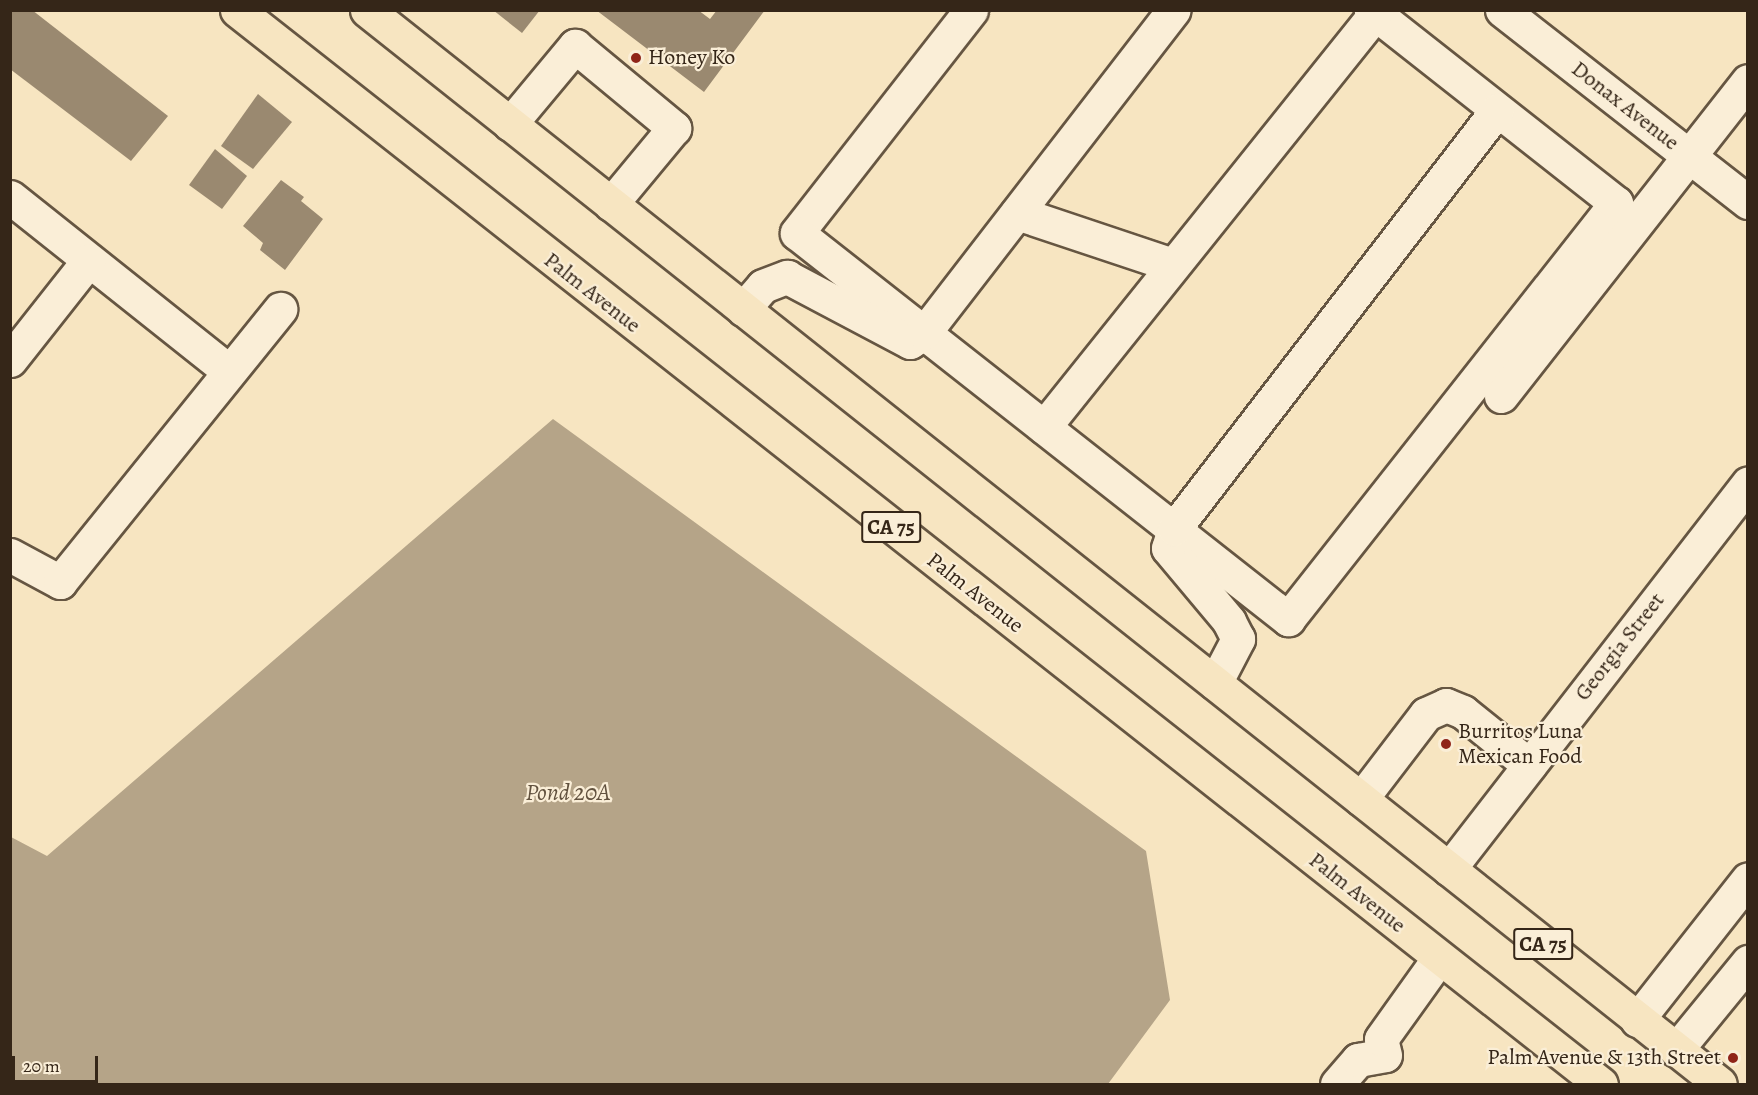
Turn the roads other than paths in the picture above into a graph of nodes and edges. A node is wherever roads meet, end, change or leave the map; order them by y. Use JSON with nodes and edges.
{"nodes":[{"id":1,"x":237,"y":10,"type":"edge"},
{"id":2,"x":367,"y":10,"type":"edge"},
{"id":3,"x":971,"y":10,"type":"edge"},
{"id":4,"x":1174,"y":10,"type":"edge"},
{"id":5,"x":1502,"y":10,"type":"edge"},
{"id":6,"x":1373,"y":12,"type":"edge"},
{"id":7,"x":1748,"y":81,"type":"edge"},
{"id":8,"x":1497,"y":110,"type":"junction"},
{"id":9,"x":510,"y":124,"type":"junction"},
{"id":10,"x":1688,"y":156,"type":"junction"},
{"id":11,"x":10,"y":197,"type":"edge"},
{"id":12,"x":1748,"y":202,"type":"edge"},
{"id":13,"x":611,"y":204,"type":"junction"},
{"id":14,"x":1017,"y":213,"type":"junction"},
{"id":15,"x":89,"y":260,"type":"junction"},
{"id":16,"x":1172,"y":265,"type":"junction"},
{"id":17,"x":280,"y":309,"type":"dead end"},
{"id":18,"x":743,"y":309,"type":"junction"},
{"id":19,"x":924,"y":333,"type":"junction"},
{"id":20,"x":10,"y":360,"type":"edge"},
{"id":21,"x":229,"y":371,"type":"junction"},
{"id":22,"x":1501,"y":396,"type":"dead end"},
{"id":23,"x":1044,"y":427,"type":"junction"},
{"id":24,"x":1748,"y":483,"type":"edge"},
{"id":25,"x":1174,"y":529,"type":"junction"},
{"id":26,"x":10,"y":555,"type":"edge"},
{"id":27,"x":1215,"y":683,"type":"junction"},
{"id":28,"x":1529,"y":765,"type":"junction"},
{"id":29,"x":1361,"y":799,"type":"junction"},
{"id":30,"x":1449,"y":869,"type":"junction"},
{"id":31,"x":1748,"y":879,"type":"edge"},
{"id":32,"x":1439,"y":958,"type":"junction"},
{"id":33,"x":1748,"y":962,"type":"edge"},
{"id":34,"x":1637,"y":1020,"type":"junction"},
{"id":35,"x":1676,"y":1050,"type":"junction"},
{"id":36,"x":1583,"y":1079,"type":"edge"},
{"id":37,"x":1337,"y":1084,"type":"edge"},
{"id":38,"x":1720,"y":1084,"type":"edge"}],
"edges":[{"from":1,"to":32,"type":"highway","name":"Palm Avenue","number":"CA 75"},
{"from":2,"to":9,"type":"highway","number":"CA 75"},
{"from":3,"to":19,"type":"street"},
{"from":4,"to":14,"type":"street"},
{"from":5,"to":10,"type":"street","name":"Donax Avenue"},
{"from":6,"to":8,"type":"street"},
{"from":6,"to":16,"type":"street"},
{"from":7,"to":10,"type":"street"},
{"from":8,"to":25,"type":"street"},
{"from":8,"to":25,"type":"street"},
{"from":9,"to":13,"type":"highway","number":"CA 75"},
{"from":9,"to":13,"type":"street"},
{"from":10,"to":12,"type":"street","name":"Donax Avenue"},
{"from":10,"to":22,"type":"street"},
{"from":11,"to":15,"type":"street"},
{"from":13,"to":18,"type":"highway","number":"CA 75"},
{"from":14,"to":16,"type":"street"},
{"from":14,"to":19,"type":"street"},
{"from":15,"to":20,"type":"street"},
{"from":15,"to":21,"type":"street"},
{"from":16,"to":23,"type":"street"},
{"from":17,"to":21,"type":"street"},
{"from":18,"to":19,"type":"street"},
{"from":18,"to":27,"type":"highway","number":"CA 75"},
{"from":19,"to":23,"type":"street"},
{"from":21,"to":26,"type":"street"},
{"from":23,"to":25,"type":"street"},
{"from":24,"to":28,"type":"street","name":"Georgia Street"},
{"from":25,"to":27,"type":"street"},
{"from":27,"to":29,"type":"highway","number":"CA 75"},
{"from":28,"to":29,"type":"street"},
{"from":28,"to":30,"type":"street","name":"Georgia Street"},
{"from":29,"to":30,"type":"highway","number":"CA 75"},
{"from":30,"to":34,"type":"highway","number":"CA 75"},
{"from":31,"to":34,"type":"street"},
{"from":32,"to":36,"type":"highway","name":"Palm Avenue","number":"CA 75"},
{"from":32,"to":37,"type":"street"},
{"from":33,"to":35,"type":"street"},
{"from":34,"to":35,"type":"highway","number":"CA 75"},
{"from":35,"to":38,"type":"highway","number":"CA 75"}]}
